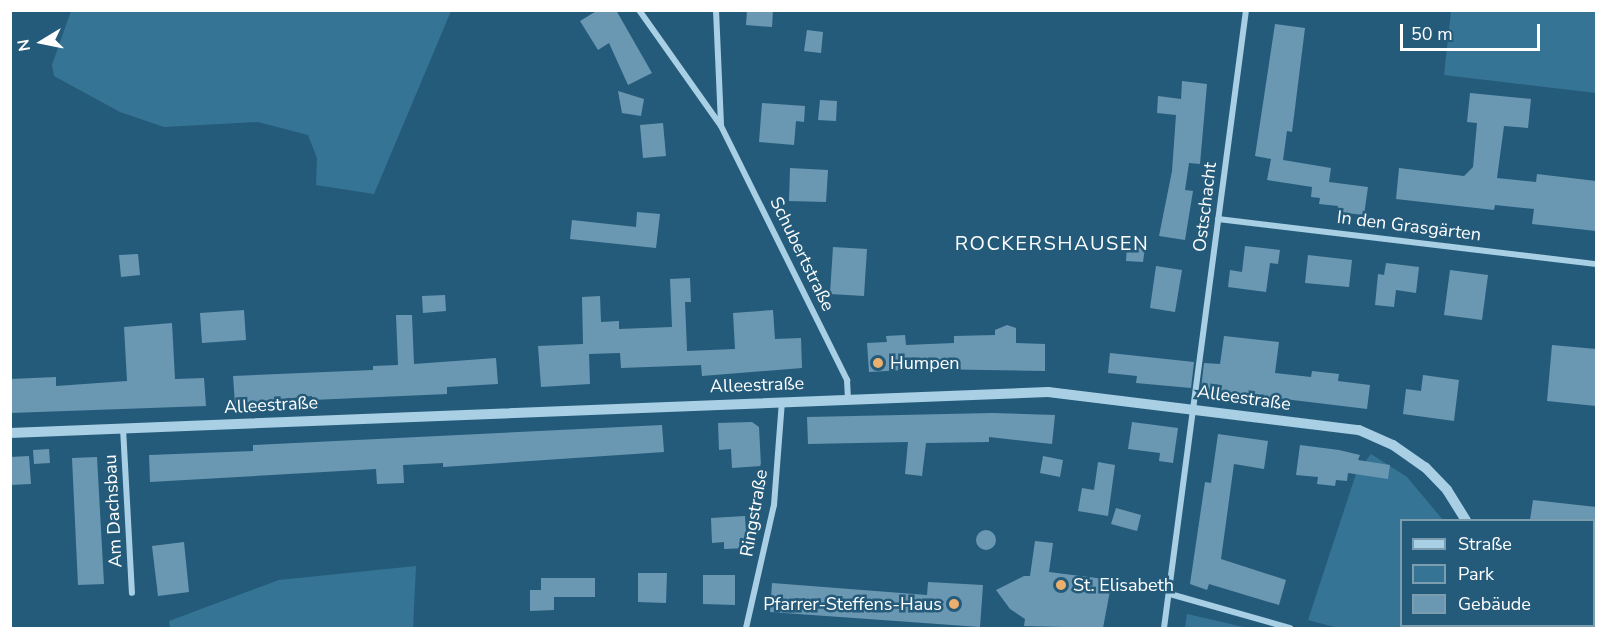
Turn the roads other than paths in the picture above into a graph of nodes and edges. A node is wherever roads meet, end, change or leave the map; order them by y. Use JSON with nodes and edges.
{"nodes":[{"id":1,"x":639,"y":10,"type":"edge"},
{"id":2,"x":716,"y":10,"type":"edge"},
{"id":3,"x":1246,"y":10,"type":"edge"},
{"id":4,"x":721,"y":126,"type":"junction"},
{"id":5,"x":1218,"y":219,"type":"junction"},
{"id":6,"x":1596,"y":264,"type":"edge"},
{"id":7,"x":848,"y":398,"type":"junction"},
{"id":8,"x":782,"y":400,"type":"junction"},
{"id":9,"x":1195,"y":408,"type":"junction"},
{"id":10,"x":123,"y":428,"type":"junction"},
{"id":11,"x":10,"y":433,"type":"edge"},
{"id":12,"x":1465,"y":519,"type":"edge"},
{"id":13,"x":132,"y":593,"type":"dead end"},
{"id":14,"x":1170,"y":594,"type":"junction"},
{"id":15,"x":746,"y":628,"type":"edge"},
{"id":16,"x":1164,"y":628,"type":"edge"},
{"id":17,"x":1290,"y":628,"type":"edge"}],
"edges":[{"from":1,"to":4,"type":"street","name":"Schubertstraße"},
{"from":2,"to":4,"type":"street","name":"Schubertstraße"},
{"from":3,"to":5,"type":"street","name":"Ostschacht"},
{"from":4,"to":7,"type":"street","name":"Schubertstraße"},
{"from":5,"to":6,"type":"street","name":"In den Grasgärten"},
{"from":5,"to":9,"type":"street","name":"Ostschacht"},
{"from":7,"to":8,"type":"street","name":"Alleestraße"},
{"from":7,"to":9,"type":"street","name":"Alleestraße"},
{"from":8,"to":10,"type":"street","name":"Alleestraße"},
{"from":8,"to":15,"type":"street","name":"Ringstraße"},
{"from":9,"to":12,"type":"street","name":"Alleestraße"},
{"from":9,"to":14,"type":"street","name":"Ostschacht"},
{"from":10,"to":11,"type":"street","name":"Alleestraße"},
{"from":10,"to":13,"type":"street","name":"Am Dachsbau"},
{"from":14,"to":16,"type":"street","name":"Ostschacht"},
{"from":14,"to":17,"type":"street"}]}
